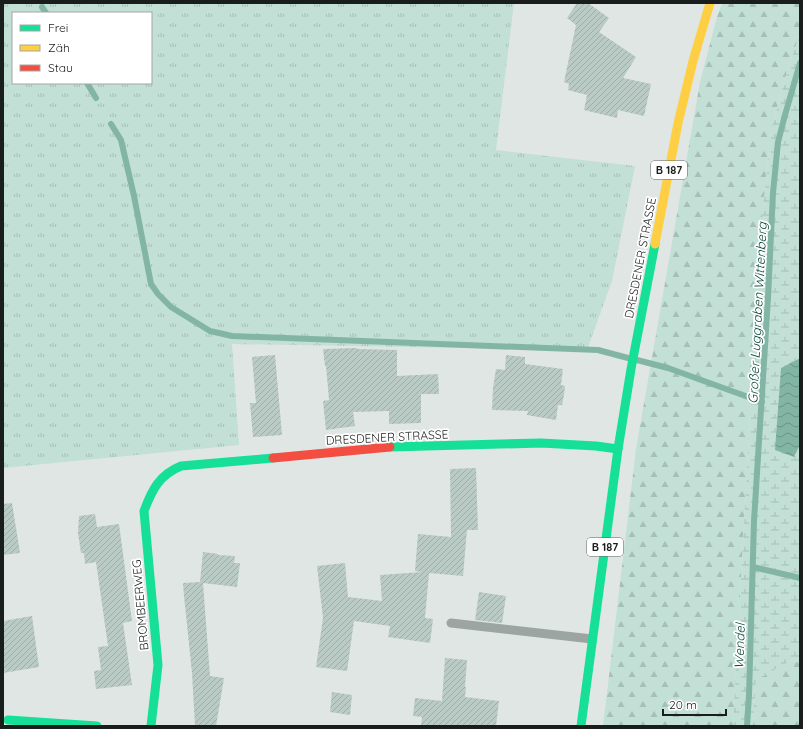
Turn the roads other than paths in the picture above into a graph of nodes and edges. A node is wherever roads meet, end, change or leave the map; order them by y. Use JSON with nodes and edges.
{"nodes":[{"id":1,"x":710,"y":3,"type":"edge"},
{"id":2,"x":618,"y":449,"type":"junction"},
{"id":3,"x":181,"y":466,"type":"joint"},
{"id":4,"x":451,"y":623,"type":"dead end"},
{"id":5,"x":592,"y":640,"type":"junction"},
{"id":6,"x":8,"y":720,"type":"dead end"},
{"id":7,"x":97,"y":726,"type":"edge"},
{"id":8,"x":151,"y":726,"type":"edge"},
{"id":9,"x":581,"y":726,"type":"edge"}],
"edges":[{"from":1,"to":2,"type":"street","name":"DRESDENER STRASSE","number":"B 187"},
{"from":2,"to":3,"type":"street","name":"DRESDENER STRASSE"},
{"from":2,"to":5,"type":"street","name":"DRESDENER STRASSE","number":"B 187"},
{"from":3,"to":8,"type":"street","name":"BROMBEERWEG"},
{"from":4,"to":5,"type":"lane"},
{"from":5,"to":9,"type":"street","name":"DRESDENER STRASSE","number":"B 187"},
{"from":6,"to":7,"type":"street"}]}
